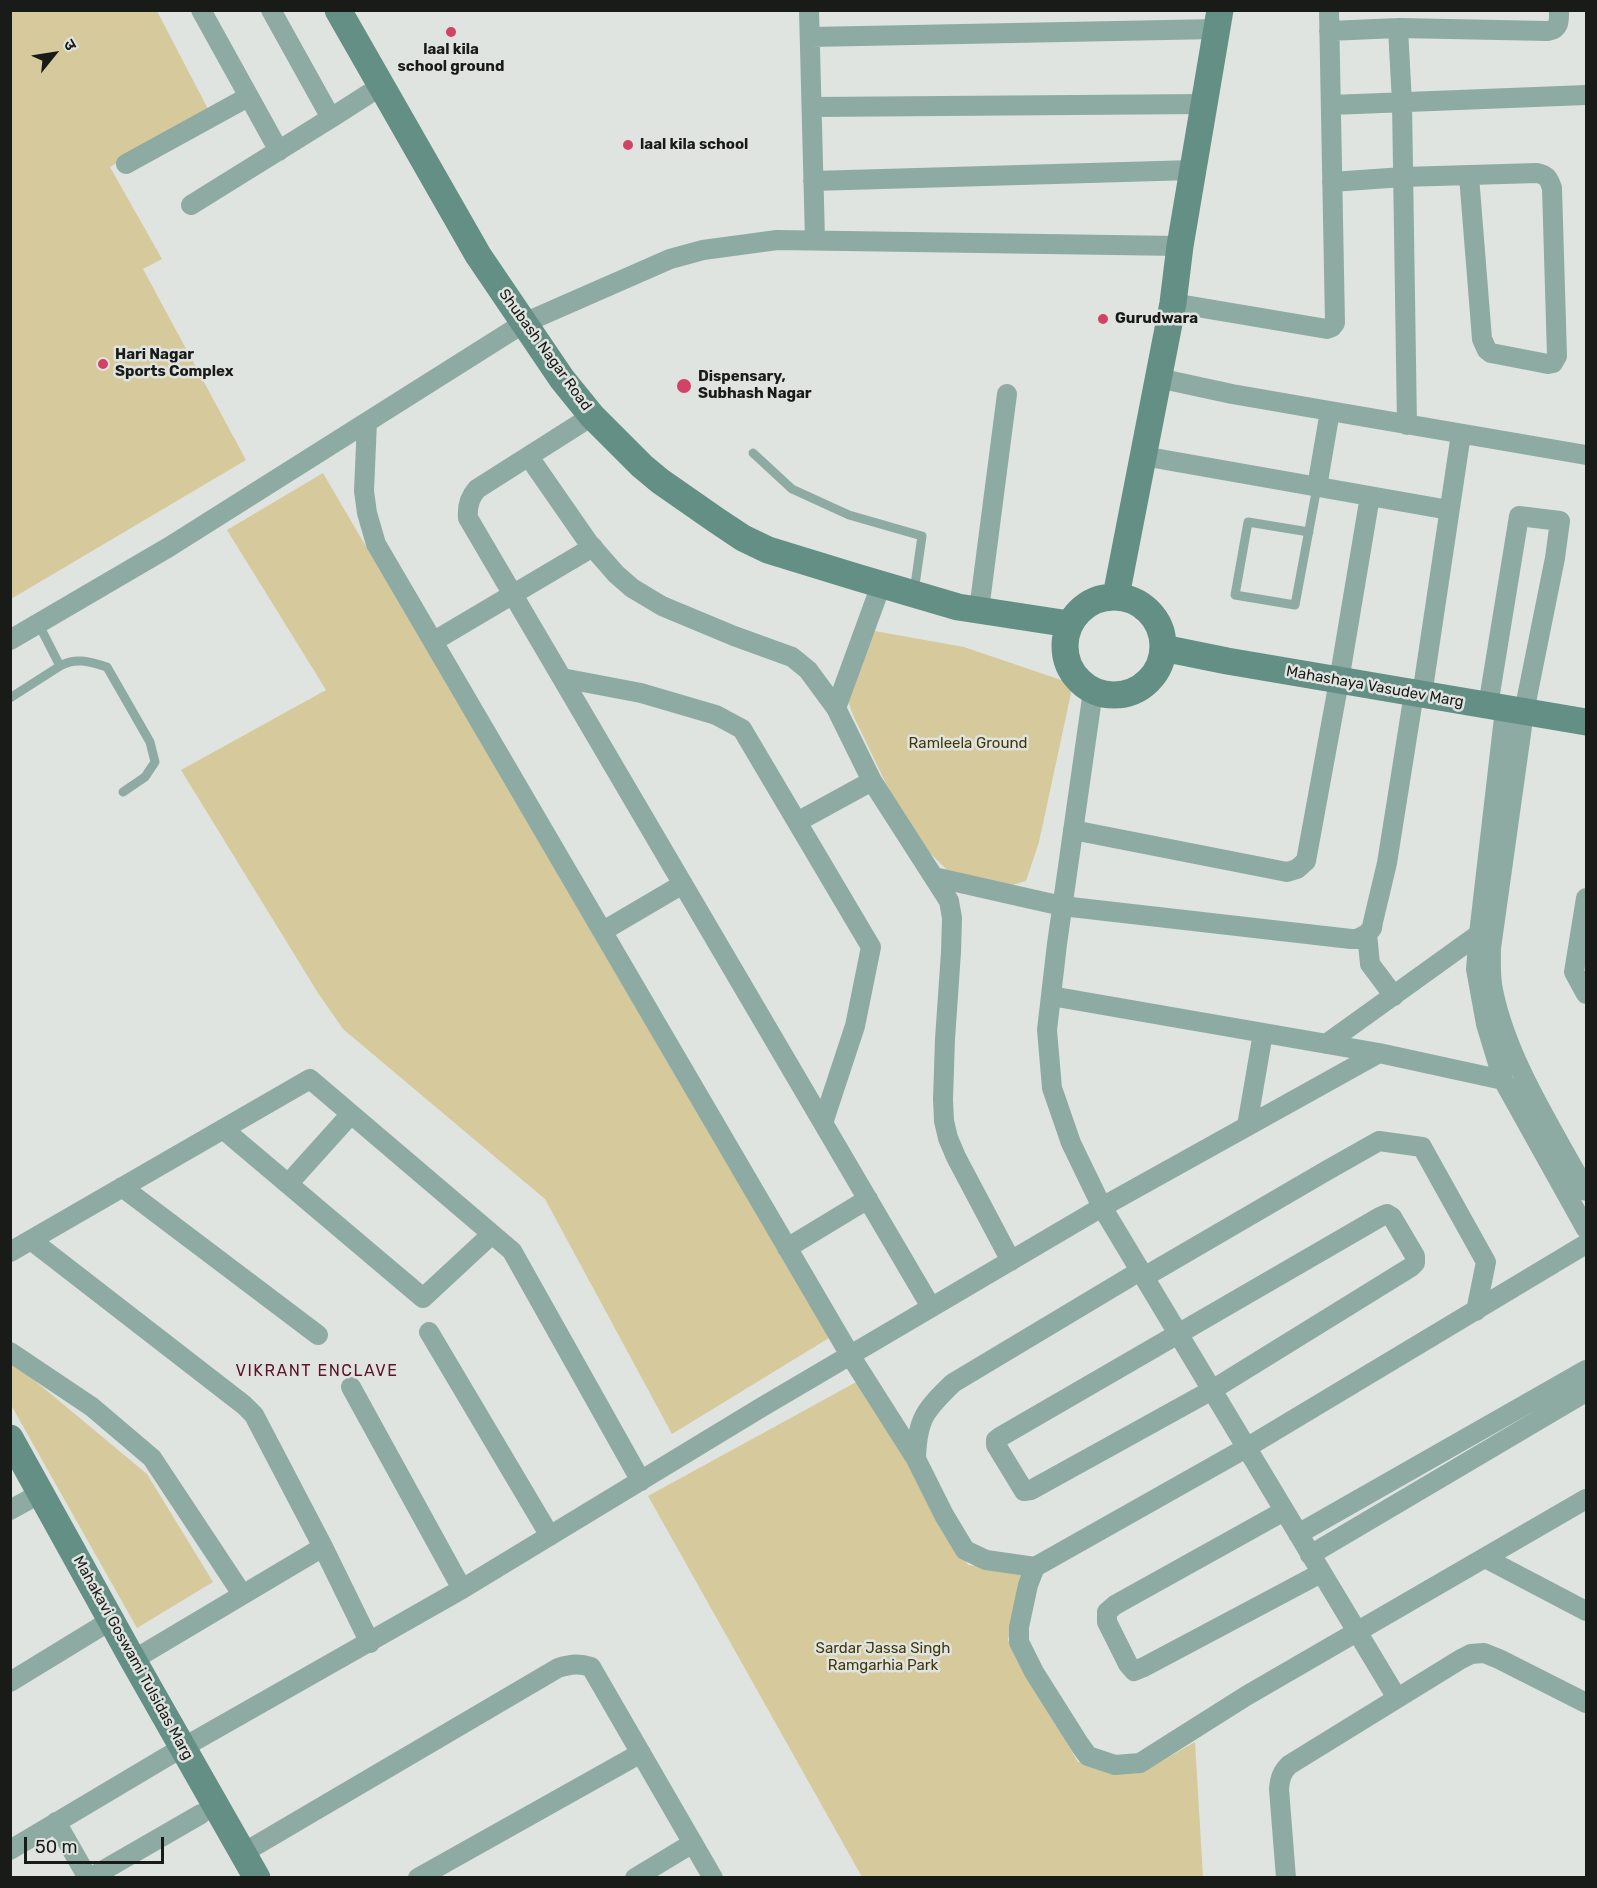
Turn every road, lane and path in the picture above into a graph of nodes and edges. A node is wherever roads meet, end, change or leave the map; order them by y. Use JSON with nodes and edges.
{"nodes":[{"id":1,"x":271,"y":10,"type":"edge"},
{"id":2,"x":338,"y":10,"type":"edge"},
{"id":3,"x":809,"y":10,"type":"edge"},
{"id":4,"x":1329,"y":10,"type":"edge"},
{"id":5,"x":1558,"y":10,"type":"edge"},
{"id":6,"x":205,"y":12,"type":"edge"},
{"id":7,"x":1219,"y":20,"type":"edge"},
{"id":8,"x":1398,"y":28,"type":"junction"},
{"id":9,"x":1329,"y":31,"type":"junction"},
{"id":10,"x":810,"y":37,"type":"junction"},
{"id":11,"x":381,"y":86,"type":"junction"},
{"id":12,"x":1587,"y":95,"type":"edge"},
{"id":13,"x":248,"y":97,"type":"junction"},
{"id":14,"x":1402,"y":103,"type":"junction"},
{"id":15,"x":1204,"y":104,"type":"junction"},
{"id":16,"x":1331,"y":105,"type":"junction"},
{"id":17,"x":812,"y":107,"type":"junction"},
{"id":18,"x":331,"y":118,"type":"junction"},
{"id":19,"x":279,"y":151,"type":"junction"},
{"id":20,"x":126,"y":164,"type":"dead end"},
{"id":21,"x":1193,"y":170,"type":"junction"},
{"id":22,"x":1468,"y":176,"type":"junction"},
{"id":23,"x":1403,"y":177,"type":"junction"},
{"id":24,"x":813,"y":181,"type":"junction"},
{"id":25,"x":1332,"y":182,"type":"junction"},
{"id":26,"x":191,"y":205,"type":"dead end"},
{"id":27,"x":814,"y":240,"type":"junction"},
{"id":28,"x":1180,"y":246,"type":"junction"},
{"id":29,"x":1173,"y":303,"type":"junction"},
{"id":30,"x":524,"y":323,"type":"junction"},
{"id":31,"x":1158,"y":378,"type":"junction"},
{"id":32,"x":1007,"y":394,"type":"dead end"},
{"id":33,"x":1330,"y":411,"type":"junction"},
{"id":34,"x":592,"y":416,"type":"junction"},
{"id":35,"x":367,"y":422,"type":"junction"},
{"id":36,"x":1407,"y":424,"type":"junction"},
{"id":37,"x":1461,"y":434,"type":"junction"},
{"id":38,"x":753,"y":453,"type":"dead end"},
{"id":39,"x":1587,"y":455,"type":"edge"},
{"id":40,"x":1143,"y":456,"type":"junction"},
{"id":41,"x":529,"y":457,"type":"junction"},
{"id":42,"x":1317,"y":487,"type":"junction"},
{"id":43,"x":1370,"y":496,"type":"junction"},
{"id":44,"x":1449,"y":510,"type":"junction"},
{"id":45,"x":1309,"y":532,"type":"junction"},
{"id":46,"x":593,"y":547,"type":"junction"},
{"id":47,"x":881,"y":585,"type":"junction"},
{"id":48,"x":513,"y":594,"type":"junction"},
{"id":49,"x":914,"y":594,"type":"junction"},
{"id":50,"x":1116,"y":596,"type":"junction"},
{"id":51,"x":980,"y":610,"type":"junction"},
{"id":52,"x":38,"y":624,"type":"junction"},
{"id":53,"x":1069,"y":624,"type":"junction"},
{"id":54,"x":10,"y":640,"type":"edge"},
{"id":55,"x":434,"y":641,"type":"junction"},
{"id":56,"x":1163,"y":648,"type":"junction"},
{"id":57,"x":60,"y":666,"type":"junction"},
{"id":58,"x":562,"y":678,"type":"junction"},
{"id":59,"x":1339,"y":681,"type":"junction"},
{"id":60,"x":1093,"y":691,"type":"junction"},
{"id":61,"x":1418,"y":694,"type":"junction"},
{"id":62,"x":10,"y":698,"type":"edge"},
{"id":63,"x":836,"y":708,"type":"junction"},
{"id":64,"x":1506,"y":709,"type":"junction"},
{"id":65,"x":1587,"y":722,"type":"edge"},
{"id":66,"x":872,"y":781,"type":"junction"},
{"id":67,"x":123,"y":792,"type":"dead end"},
{"id":68,"x":797,"y":822,"type":"junction"},
{"id":69,"x":1073,"y":830,"type":"junction"},
{"id":70,"x":934,"y":877,"type":"junction"},
{"id":71,"x":683,"y":884,"type":"junction"},
{"id":72,"x":1587,"y":898,"type":"edge"},
{"id":73,"x":1062,"y":906,"type":"junction"},
{"id":74,"x":603,"y":931,"type":"junction"},
{"id":75,"x":1367,"y":934,"type":"junction"},
{"id":76,"x":1479,"y":934,"type":"junction"},
{"id":77,"x":1587,"y":994,"type":"edge"},
{"id":78,"x":1051,"y":996,"type":"junction"},
{"id":79,"x":1394,"y":996,"type":"junction"},
{"id":80,"x":1263,"y":1033,"type":"junction"},
{"id":81,"x":1326,"y":1044,"type":"junction"},
{"id":82,"x":1378,"y":1053,"type":"junction"},
{"id":83,"x":1503,"y":1080,"type":"junction"},
{"id":84,"x":351,"y":1114,"type":"junction"},
{"id":85,"x":823,"y":1123,"type":"junction"},
{"id":86,"x":1246,"y":1126,"type":"junction"},
{"id":87,"x":223,"y":1129,"type":"junction"},
{"id":88,"x":288,"y":1184,"type":"junction"},
{"id":89,"x":122,"y":1187,"type":"junction"},
{"id":90,"x":1587,"y":1191,"type":"edge"},
{"id":91,"x":868,"y":1200,"type":"junction"},
{"id":92,"x":1102,"y":1207,"type":"junction"},
{"id":93,"x":1587,"y":1229,"type":"edge"},
{"id":94,"x":492,"y":1234,"type":"junction"},
{"id":95,"x":31,"y":1240,"type":"junction"},
{"id":96,"x":1587,"y":1244,"type":"edge"},
{"id":97,"x":787,"y":1248,"type":"junction"},
{"id":98,"x":10,"y":1252,"type":"edge"},
{"id":99,"x":1011,"y":1261,"type":"junction"},
{"id":100,"x":1142,"y":1274,"type":"junction"},
{"id":101,"x":931,"y":1307,"type":"junction"},
{"id":102,"x":1476,"y":1311,"type":"junction"},
{"id":103,"x":429,"y":1332,"type":"dead end"},
{"id":104,"x":1178,"y":1334,"type":"junction"},
{"id":105,"x":318,"y":1335,"type":"dead end"},
{"id":106,"x":10,"y":1352,"type":"edge"},
{"id":107,"x":850,"y":1355,"type":"junction"},
{"id":108,"x":1587,"y":1370,"type":"edge"},
{"id":109,"x":351,"y":1387,"type":"dead end"},
{"id":110,"x":1212,"y":1390,"type":"junction"},
{"id":111,"x":1587,"y":1392,"type":"edge"},
{"id":112,"x":10,"y":1438,"type":"edge"},
{"id":113,"x":1246,"y":1448,"type":"junction"},
{"id":114,"x":916,"y":1459,"type":"junction"},
{"id":115,"x":10,"y":1468,"type":"edge"},
{"id":116,"x":642,"y":1481,"type":"junction"},
{"id":117,"x":1587,"y":1499,"type":"edge"},
{"id":118,"x":26,"y":1501,"type":"edge"},
{"id":119,"x":1284,"y":1511,"type":"junction"},
{"id":120,"x":1298,"y":1534,"type":"junction"},
{"id":121,"x":550,"y":1536,"type":"junction"},
{"id":122,"x":323,"y":1547,"type":"junction"},
{"id":123,"x":1311,"y":1555,"type":"junction"},
{"id":124,"x":1485,"y":1558,"type":"junction"},
{"id":125,"x":1035,"y":1567,"type":"junction"},
{"id":126,"x":1321,"y":1573,"type":"junction"},
{"id":127,"x":462,"y":1590,"type":"junction"},
{"id":128,"x":242,"y":1594,"type":"junction"},
{"id":129,"x":1587,"y":1611,"type":"edge"},
{"id":130,"x":100,"y":1627,"type":"junction"},
{"id":131,"x":1358,"y":1633,"type":"junction"},
{"id":132,"x":370,"y":1643,"type":"junction"},
{"id":133,"x":133,"y":1660,"type":"junction"},
{"id":134,"x":10,"y":1682,"type":"edge"},
{"id":135,"x":1397,"y":1698,"type":"junction"},
{"id":136,"x":1587,"y":1703,"type":"edge"},
{"id":137,"x":176,"y":1752,"type":"junction"},
{"id":138,"x":641,"y":1753,"type":"junction"},
{"id":139,"x":201,"y":1814,"type":"junction"},
{"id":140,"x":57,"y":1822,"type":"junction"},
{"id":141,"x":693,"y":1843,"type":"junction"},
{"id":142,"x":10,"y":1850,"type":"edge"},
{"id":143,"x":240,"y":1865,"type":"edge"},
{"id":144,"x":89,"y":1878,"type":"edge"},
{"id":145,"x":257,"y":1878,"type":"edge"},
{"id":146,"x":417,"y":1878,"type":"edge"},
{"id":147,"x":635,"y":1878,"type":"edge"},
{"id":148,"x":713,"y":1878,"type":"edge"},
{"id":149,"x":1286,"y":1878,"type":"edge"}],
"edges":[{"from":1,"to":18,"type":"street"},
{"from":2,"to":11,"type":"street","name":"Shubash Nagar Road"},
{"from":3,"to":10,"type":"street"},
{"from":4,"to":9,"type":"street"},
{"from":5,"to":8,"type":"street"},
{"from":6,"to":13,"type":"street"},
{"from":7,"to":10,"type":"street"},
{"from":7,"to":15,"type":"street"},
{"from":8,"to":9,"type":"street"},
{"from":8,"to":14,"type":"street"},
{"from":9,"to":16,"type":"street"},
{"from":10,"to":17,"type":"street"},
{"from":11,"to":18,"type":"street"},
{"from":11,"to":30,"type":"street","name":"Shubash Nagar Road"},
{"from":12,"to":14,"type":"street"},
{"from":13,"to":19,"type":"street"},
{"from":13,"to":20,"type":"street"},
{"from":14,"to":16,"type":"street"},
{"from":14,"to":23,"type":"street"},
{"from":15,"to":17,"type":"street"},
{"from":15,"to":21,"type":"street"},
{"from":16,"to":25,"type":"street"},
{"from":17,"to":24,"type":"street"},
{"from":18,"to":19,"type":"street"},
{"from":19,"to":26,"type":"street"},
{"from":21,"to":24,"type":"street"},
{"from":21,"to":28,"type":"street"},
{"from":22,"to":22,"type":"street"},
{"from":22,"to":23,"type":"street"},
{"from":23,"to":25,"type":"street"},
{"from":23,"to":36,"type":"street"},
{"from":24,"to":27,"type":"street"},
{"from":25,"to":29,"type":"street"},
{"from":27,"to":28,"type":"street"},
{"from":27,"to":30,"type":"street"},
{"from":28,"to":29,"type":"street"},
{"from":29,"to":31,"type":"street"},
{"from":30,"to":34,"type":"street","name":"Shubash Nagar Road"},
{"from":30,"to":35,"type":"street"},
{"from":31,"to":33,"type":"street"},
{"from":31,"to":40,"type":"street"},
{"from":32,"to":51,"type":"street"},
{"from":33,"to":36,"type":"street"},
{"from":33,"to":42,"type":"street"},
{"from":34,"to":41,"type":"street"},
{"from":34,"to":47,"type":"street","name":"Shubash Nagar Road"},
{"from":35,"to":52,"type":"street"},
{"from":35,"to":55,"type":"street"},
{"from":36,"to":37,"type":"street"},
{"from":37,"to":39,"type":"street"},
{"from":37,"to":44,"type":"street"},
{"from":38,"to":49,"type":"lane"},
{"from":40,"to":42,"type":"street"},
{"from":40,"to":50,"type":"street"},
{"from":41,"to":46,"type":"street"},
{"from":41,"to":48,"type":"street"},
{"from":42,"to":43,"type":"street"},
{"from":42,"to":45,"type":"lane"},
{"from":43,"to":44,"type":"street"},
{"from":43,"to":59,"type":"street"},
{"from":44,"to":61,"type":"street"},
{"from":45,"to":45,"type":"lane"},
{"from":46,"to":48,"type":"street"},
{"from":46,"to":63,"type":"street"},
{"from":47,"to":49,"type":"street","name":"Shubash Nagar Road"},
{"from":47,"to":63,"type":"street"},
{"from":48,"to":55,"type":"street"},
{"from":48,"to":58,"type":"street"},
{"from":49,"to":51,"type":"street","name":"Shubash Nagar Road"},
{"from":50,"to":53,"type":"street"},
{"from":50,"to":56,"type":"street"},
{"from":51,"to":53,"type":"street","name":"Shubash Nagar Road"},
{"from":52,"to":54,"type":"street"},
{"from":52,"to":57,"type":"lane"},
{"from":53,"to":60,"type":"street"},
{"from":55,"to":74,"type":"street"},
{"from":56,"to":59,"type":"street","name":"Mahashaya Vasudev Marg"},
{"from":56,"to":60,"type":"street"},
{"from":57,"to":62,"type":"lane"},
{"from":57,"to":67,"type":"lane"},
{"from":58,"to":68,"type":"street"},
{"from":58,"to":71,"type":"street"},
{"from":59,"to":61,"type":"street","name":"Mahashaya Vasudev Marg"},
{"from":59,"to":69,"type":"street"},
{"from":60,"to":69,"type":"street"},
{"from":61,"to":64,"type":"street","name":"Mahashaya Vasudev Marg"},
{"from":61,"to":75,"type":"street"},
{"from":63,"to":66,"type":"street"},
{"from":64,"to":64,"type":"street"},
{"from":64,"to":65,"type":"street","name":"Mahashaya Vasudev Marg"},
{"from":64,"to":76,"type":"street"},
{"from":64,"to":90,"type":"street"},
{"from":66,"to":68,"type":"street"},
{"from":66,"to":70,"type":"street"},
{"from":68,"to":85,"type":"street"},
{"from":69,"to":73,"type":"street"},
{"from":70,"to":73,"type":"street"},
{"from":70,"to":99,"type":"street"},
{"from":71,"to":74,"type":"street"},
{"from":71,"to":85,"type":"street"},
{"from":72,"to":77,"type":"street"},
{"from":73,"to":75,"type":"street"},
{"from":73,"to":78,"type":"street"},
{"from":74,"to":97,"type":"street"},
{"from":75,"to":79,"type":"street"},
{"from":76,"to":79,"type":"street"},
{"from":76,"to":83,"type":"street"},
{"from":78,"to":80,"type":"street"},
{"from":78,"to":92,"type":"street"},
{"from":79,"to":81,"type":"street"},
{"from":80,"to":81,"type":"street"},
{"from":80,"to":86,"type":"street"},
{"from":81,"to":82,"type":"street"},
{"from":82,"to":83,"type":"street"},
{"from":82,"to":86,"type":"street"},
{"from":83,"to":93,"type":"street"},
{"from":84,"to":87,"type":"street"},
{"from":84,"to":88,"type":"street"},
{"from":84,"to":94,"type":"street"},
{"from":85,"to":91,"type":"street"},
{"from":86,"to":92,"type":"street"},
{"from":87,"to":88,"type":"street"},
{"from":87,"to":89,"type":"street"},
{"from":88,"to":94,"type":"street"},
{"from":89,"to":95,"type":"street"},
{"from":89,"to":105,"type":"street"},
{"from":91,"to":97,"type":"street"},
{"from":91,"to":101,"type":"street"},
{"from":92,"to":99,"type":"street"},
{"from":92,"to":100,"type":"street"},
{"from":94,"to":116,"type":"street"},
{"from":95,"to":98,"type":"street"},
{"from":95,"to":122,"type":"street"},
{"from":96,"to":102,"type":"street"},
{"from":97,"to":107,"type":"street"},
{"from":99,"to":101,"type":"street"},
{"from":100,"to":102,"type":"street"},
{"from":100,"to":104,"type":"street"},
{"from":100,"to":114,"type":"street"},
{"from":101,"to":107,"type":"street"},
{"from":102,"to":113,"type":"street"},
{"from":103,"to":121,"type":"street"},
{"from":104,"to":110,"type":"street"},
{"from":104,"to":110,"type":"street"},
{"from":104,"to":110,"type":"street"},
{"from":106,"to":128,"type":"street"},
{"from":107,"to":114,"type":"street"},
{"from":107,"to":116,"type":"street"},
{"from":108,"to":120,"type":"street"},
{"from":109,"to":127,"type":"street"},
{"from":110,"to":113,"type":"street"},
{"from":111,"to":123,"type":"street"},
{"from":112,"to":118,"type":"street","name":"Mahakavi Goswami Tulsidas Marg"},
{"from":113,"to":119,"type":"street"},
{"from":113,"to":125,"type":"street"},
{"from":114,"to":125,"type":"street"},
{"from":115,"to":118,"type":"street","name":"Mahakavi Goswami Tulsidas Marg"},
{"from":116,"to":121,"type":"street"},
{"from":117,"to":124,"type":"street"},
{"from":118,"to":130,"type":"street","name":"Mahakavi Goswami Tulsidas Marg"},
{"from":118,"to":133,"type":"street","name":"Mahakavi Goswami Tulsidas Marg"},
{"from":119,"to":120,"type":"street"},
{"from":119,"to":126,"type":"street"},
{"from":120,"to":123,"type":"street"},
{"from":121,"to":127,"type":"street"},
{"from":122,"to":128,"type":"street"},
{"from":122,"to":132,"type":"street"},
{"from":123,"to":126,"type":"street"},
{"from":124,"to":129,"type":"street"},
{"from":124,"to":131,"type":"street"},
{"from":125,"to":131,"type":"street"},
{"from":126,"to":131,"type":"street"},
{"from":127,"to":132,"type":"street"},
{"from":128,"to":133,"type":"street"},
{"from":130,"to":134,"type":"street"},
{"from":130,"to":137,"type":"street","name":"Mahakavi Goswami Tulsidas Marg"},
{"from":131,"to":135,"type":"street"},
{"from":132,"to":137,"type":"street"},
{"from":133,"to":137,"type":"street","name":"Mahakavi Goswami Tulsidas Marg"},
{"from":135,"to":136,"type":"street"},
{"from":135,"to":149,"type":"street"},
{"from":137,"to":139,"type":"street","name":"Mahakavi Goswami Tulsidas Marg"},
{"from":137,"to":140,"type":"street"},
{"from":137,"to":143,"type":"street","name":"Mahakavi Goswami Tulsidas Marg"},
{"from":138,"to":141,"type":"street"},
{"from":138,"to":143,"type":"street"},
{"from":138,"to":146,"type":"street"},
{"from":139,"to":143,"type":"street","name":"Mahakavi Goswami Tulsidas Marg"},
{"from":139,"to":144,"type":"street"},
{"from":140,"to":142,"type":"street"},
{"from":140,"to":144,"type":"street"},
{"from":141,"to":147,"type":"street"},
{"from":141,"to":148,"type":"street"},
{"from":143,"to":145,"type":"street","name":"Mahakavi Goswami Tulsidas Marg"}]}
